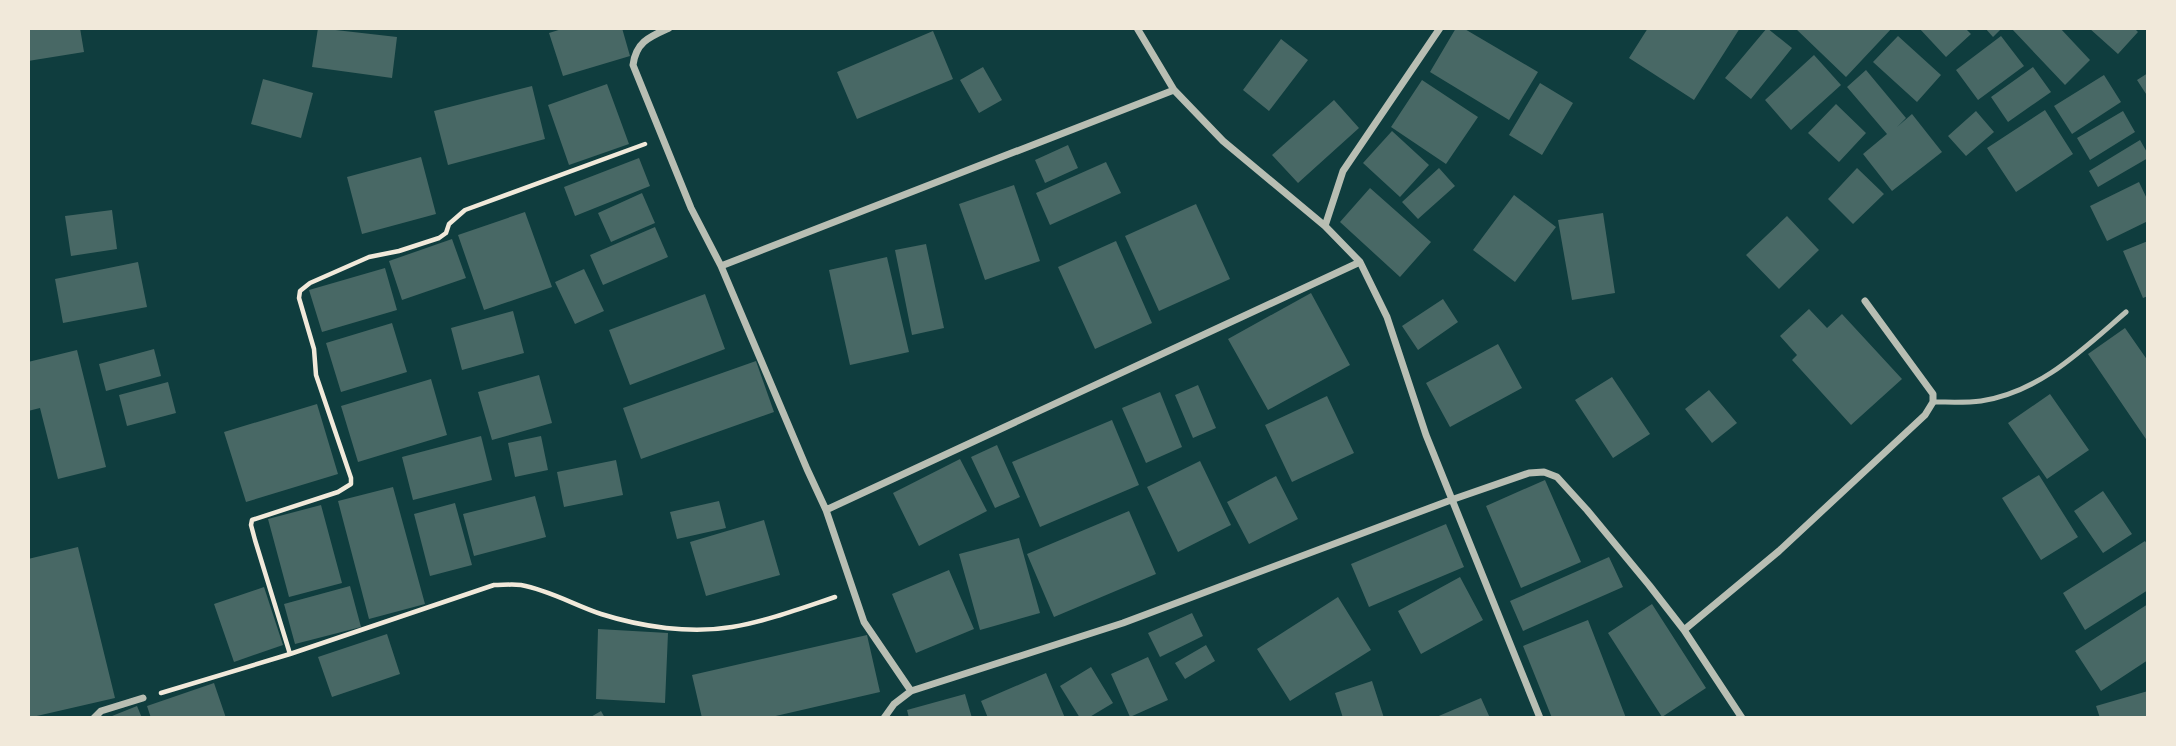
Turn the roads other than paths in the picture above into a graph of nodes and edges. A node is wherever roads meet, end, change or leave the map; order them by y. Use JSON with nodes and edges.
{"nodes":[{"id":1,"x":669,"y":28,"type":"edge"},
{"id":2,"x":1137,"y":28,"type":"edge"},
{"id":3,"x":1440,"y":28,"type":"edge"},
{"id":4,"x":1174,"y":90,"type":"junction"},
{"id":5,"x":1325,"y":226,"type":"junction"},
{"id":6,"x":1360,"y":262,"type":"junction"},
{"id":7,"x":720,"y":266,"type":"junction"},
{"id":8,"x":1865,"y":301,"type":"dead end"},
{"id":9,"x":2126,"y":313,"type":"dead end"},
{"id":10,"x":1933,"y":402,"type":"junction"},
{"id":11,"x":1451,"y":500,"type":"junction"},
{"id":12,"x":826,"y":510,"type":"junction"},
{"id":13,"x":1684,"y":630,"type":"junction"},
{"id":14,"x":911,"y":691,"type":"junction"},
{"id":15,"x":144,"y":698,"type":"road end"},
{"id":16,"x":94,"y":718,"type":"edge"},
{"id":17,"x":884,"y":718,"type":"edge"},
{"id":18,"x":1540,"y":718,"type":"edge"},
{"id":19,"x":1742,"y":718,"type":"edge"}],
"edges":[{"from":1,"to":7,"type":"street"},
{"from":2,"to":4,"type":"street"},
{"from":3,"to":5,"type":"street"},
{"from":4,"to":5,"type":"street"},
{"from":4,"to":7,"type":"street"},
{"from":5,"to":6,"type":"street"},
{"from":6,"to":11,"type":"street"},
{"from":6,"to":12,"type":"street"},
{"from":7,"to":12,"type":"street"},
{"from":8,"to":10,"type":"street"},
{"from":9,"to":10,"type":"lane"},
{"from":10,"to":13,"type":"street"},
{"from":11,"to":13,"type":"street"},
{"from":11,"to":14,"type":"street"},
{"from":11,"to":18,"type":"street"},
{"from":12,"to":14,"type":"street"},
{"from":13,"to":19,"type":"street"},
{"from":14,"to":17,"type":"street"},
{"from":15,"to":16,"type":"street"}]}
